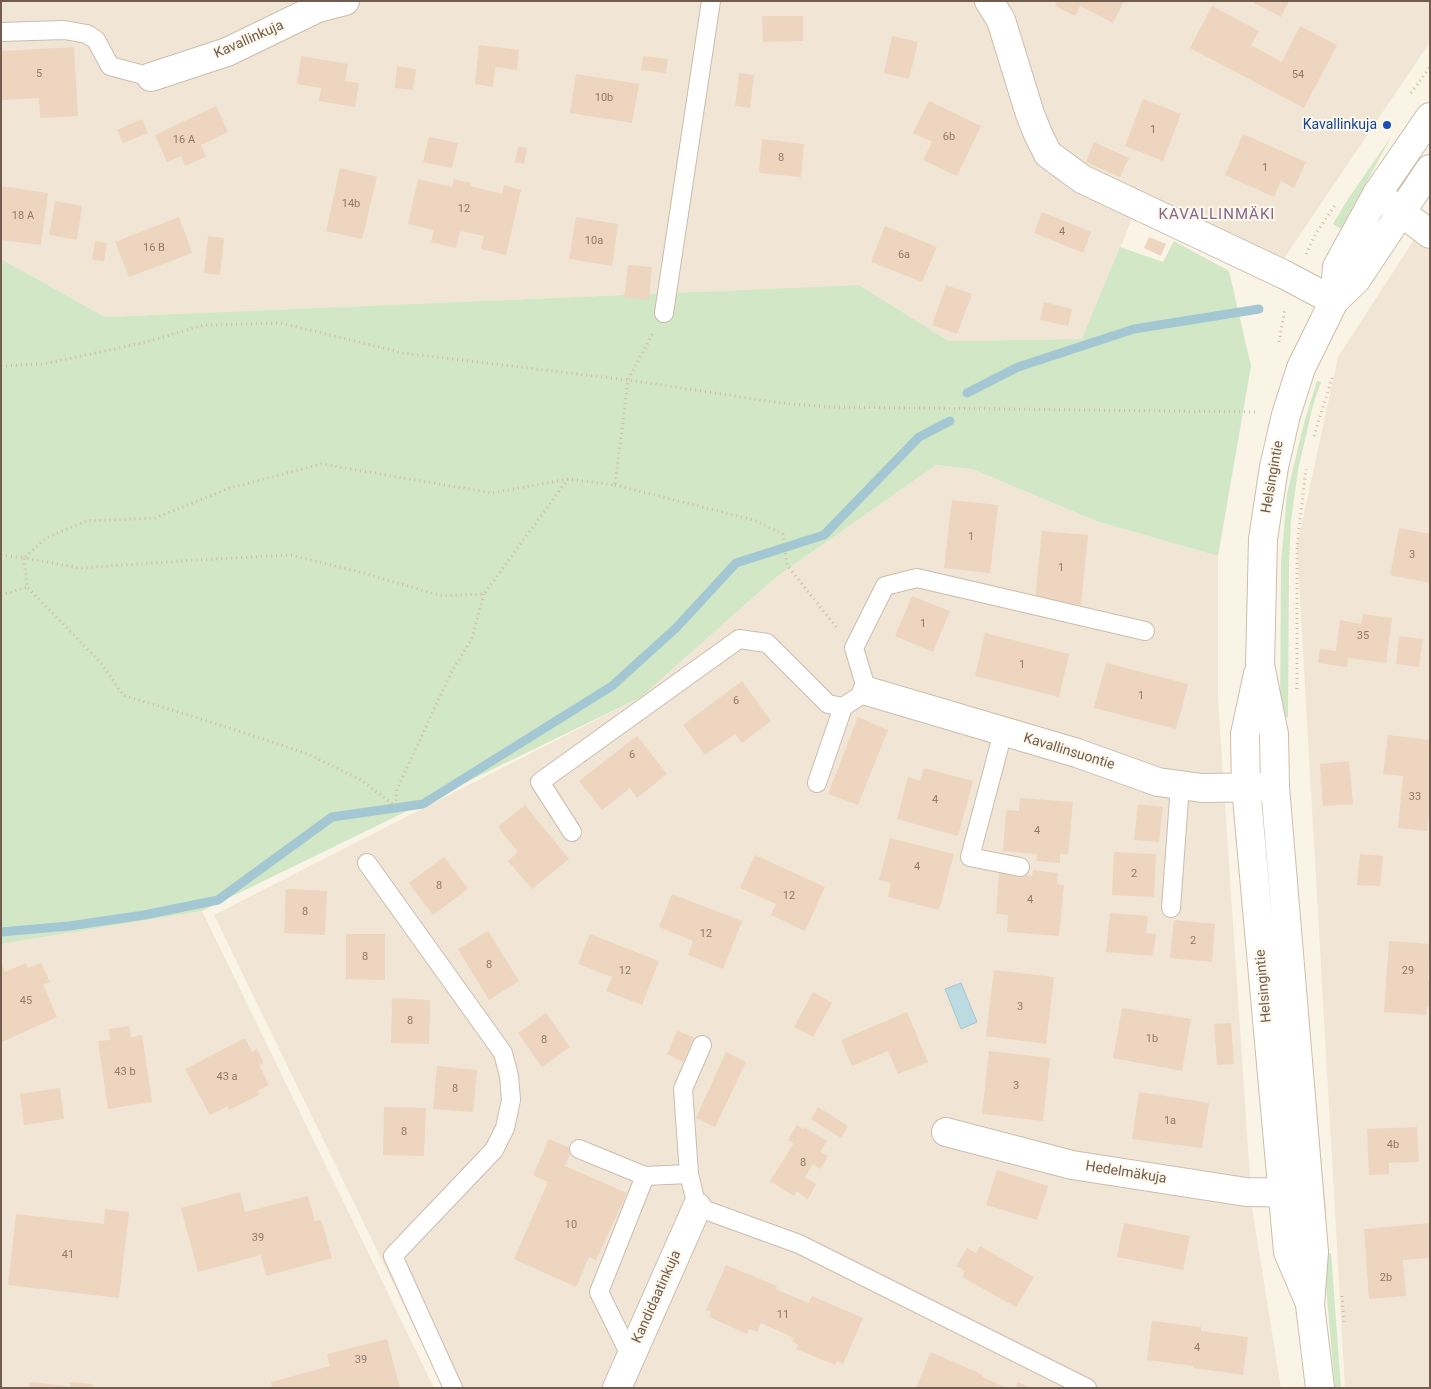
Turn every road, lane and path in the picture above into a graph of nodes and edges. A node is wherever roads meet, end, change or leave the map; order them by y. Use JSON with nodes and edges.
{"nodes":[{"id":1,"x":345,"y":1,"type":"edge"},
{"id":2,"x":711,"y":1,"type":"edge"},
{"id":3,"x":989,"y":1,"type":"edge"},
{"id":4,"x":1,"y":32,"type":"edge"},
{"id":5,"x":151,"y":77,"type":"joint"},
{"id":6,"x":1430,"y":117,"type":"edge"},
{"id":7,"x":1430,"y":170,"type":"edge"},
{"id":8,"x":1377,"y":194,"type":"junction"},
{"id":9,"x":1402,"y":212,"type":"junction"},
{"id":10,"x":1430,"y":234,"type":"edge"},
{"id":11,"x":1334,"y":301,"type":"junction"},
{"id":12,"x":664,"y":313,"type":"joint"},
{"id":13,"x":1,"y":366,"type":"edge"},
{"id":14,"x":1336,"y":366,"type":"dead end"},
{"id":15,"x":628,"y":380,"type":"junction"},
{"id":16,"x":1264,"y":412,"type":"dead end"},
{"id":17,"x":1314,"y":436,"type":"dead end"},
{"id":18,"x":1307,"y":463,"type":"dead end"},
{"id":19,"x":568,"y":479,"type":"junction"},
{"id":20,"x":615,"y":485,"type":"junction"},
{"id":21,"x":1,"y":555,"type":"edge"},
{"id":22,"x":24,"y":558,"type":"junction"},
{"id":23,"x":27,"y":588,"type":"junction"},
{"id":24,"x":484,"y":594,"type":"junction"},
{"id":25,"x":1,"y":596,"type":"edge"},
{"id":26,"x":1145,"y":631,"type":"dead end"},
{"id":27,"x":854,"y":648,"type":"junction"},
{"id":28,"x":1260,"y":665,"type":"junction"},
{"id":29,"x":867,"y":690,"type":"junction"},
{"id":30,"x":1297,"y":694,"type":"dead end"},
{"id":31,"x":843,"y":707,"type":"junction"},
{"id":32,"x":1003,"y":732,"type":"junction"},
{"id":33,"x":817,"y":783,"type":"dead end"},
{"id":34,"x":1180,"y":785,"type":"junction"},
{"id":35,"x":1246,"y":788,"type":"junction"},
{"id":36,"x":1276,"y":788,"type":"junction"},
{"id":37,"x":572,"y":832,"type":"dead end"},
{"id":38,"x":367,"y":863,"type":"dead end"},
{"id":39,"x":1020,"y":867,"type":"dead end"},
{"id":40,"x":1171,"y":908,"type":"dead end"},
{"id":41,"x":702,"y":1045,"type":"dead end"},
{"id":42,"x":946,"y":1132,"type":"dead end"},
{"id":43,"x":579,"y":1149,"type":"dead end"},
{"id":44,"x":689,"y":1174,"type":"junction"},
{"id":45,"x":645,"y":1176,"type":"junction"},
{"id":46,"x":1296,"y":1193,"type":"junction"},
{"id":47,"x":697,"y":1207,"type":"junction"},
{"id":48,"x":1342,"y":1290,"type":"dead end"},
{"id":49,"x":1345,"y":1329,"type":"dead end"},
{"id":50,"x":631,"y":1357,"type":"junction"},
{"id":51,"x":453,"y":1388,"type":"edge"},
{"id":52,"x":617,"y":1388,"type":"edge"},
{"id":53,"x":1087,"y":1388,"type":"edge"},
{"id":54,"x":1320,"y":1388,"type":"edge"}],
"edges":[{"from":1,"to":5,"type":"main road","name":"Kavallinkuja"},
{"from":2,"to":12,"type":"lane"},
{"from":3,"to":11,"type":"main road"},
{"from":4,"to":5,"type":"lane"},
{"from":6,"to":8,"type":"main road","name":"Helsingintie"},
{"from":7,"to":9,"type":"main road","name":"Helsingintie"},
{"from":8,"to":9,"type":"main road"},
{"from":8,"to":11,"type":"main road","name":"Helsingintie"},
{"from":9,"to":10,"type":"main road"},
{"from":9,"to":11,"type":"main road","name":"Helsingintie"},
{"from":11,"to":28,"type":"main road","name":"Helsingintie"},
{"from":12,"to":15,"type":"path"},
{"from":13,"to":15,"type":"path"},
{"from":14,"to":17,"type":"path"},
{"from":15,"to":16,"type":"path"},
{"from":15,"to":20,"type":"path"},
{"from":18,"to":30,"type":"path"},
{"from":19,"to":20,"type":"path"},
{"from":19,"to":22,"type":"path"},
{"from":19,"to":24,"type":"path"},
{"from":20,"to":27,"type":"path"},
{"from":21,"to":22,"type":"path"},
{"from":22,"to":23,"type":"path"},
{"from":22,"to":24,"type":"path"},
{"from":23,"to":24,"type":"path"},
{"from":23,"to":25,"type":"path"},
{"from":26,"to":27,"type":"lane"},
{"from":27,"to":29,"type":"lane"},
{"from":28,"to":35,"type":"main road","name":"Helsingintie"},
{"from":28,"to":36,"type":"main road","name":"Helsingintie"},
{"from":29,"to":31,"type":"lane"},
{"from":29,"to":32,"type":"main road","name":"Kavallinsuontie"},
{"from":31,"to":33,"type":"lane"},
{"from":31,"to":37,"type":"lane"},
{"from":32,"to":34,"type":"main road","name":"Kavallinsuontie"},
{"from":32,"to":39,"type":"lane"},
{"from":34,"to":35,"type":"main road","name":"Kavallinsuontie"},
{"from":34,"to":40,"type":"lane"},
{"from":35,"to":36,"type":"main road","name":"Kavallinsuontie"},
{"from":35,"to":46,"type":"main road","name":"Helsingintie"},
{"from":36,"to":46,"type":"main road","name":"Helsingintie"},
{"from":38,"to":51,"type":"lane"},
{"from":41,"to":44,"type":"lane"},
{"from":42,"to":46,"type":"main road","name":"Hedelmäkuja"},
{"from":43,"to":45,"type":"lane"},
{"from":44,"to":45,"type":"lane"},
{"from":44,"to":47,"type":"lane"},
{"from":45,"to":50,"type":"lane"},
{"from":46,"to":54,"type":"main road","name":"Helsingintie"},
{"from":47,"to":50,"type":"main road","name":"Kandidaatinkuja"},
{"from":47,"to":53,"type":"lane"},
{"from":48,"to":49,"type":"path"},
{"from":50,"to":52,"type":"main road","name":"Kandidaatinkuja"}]}
